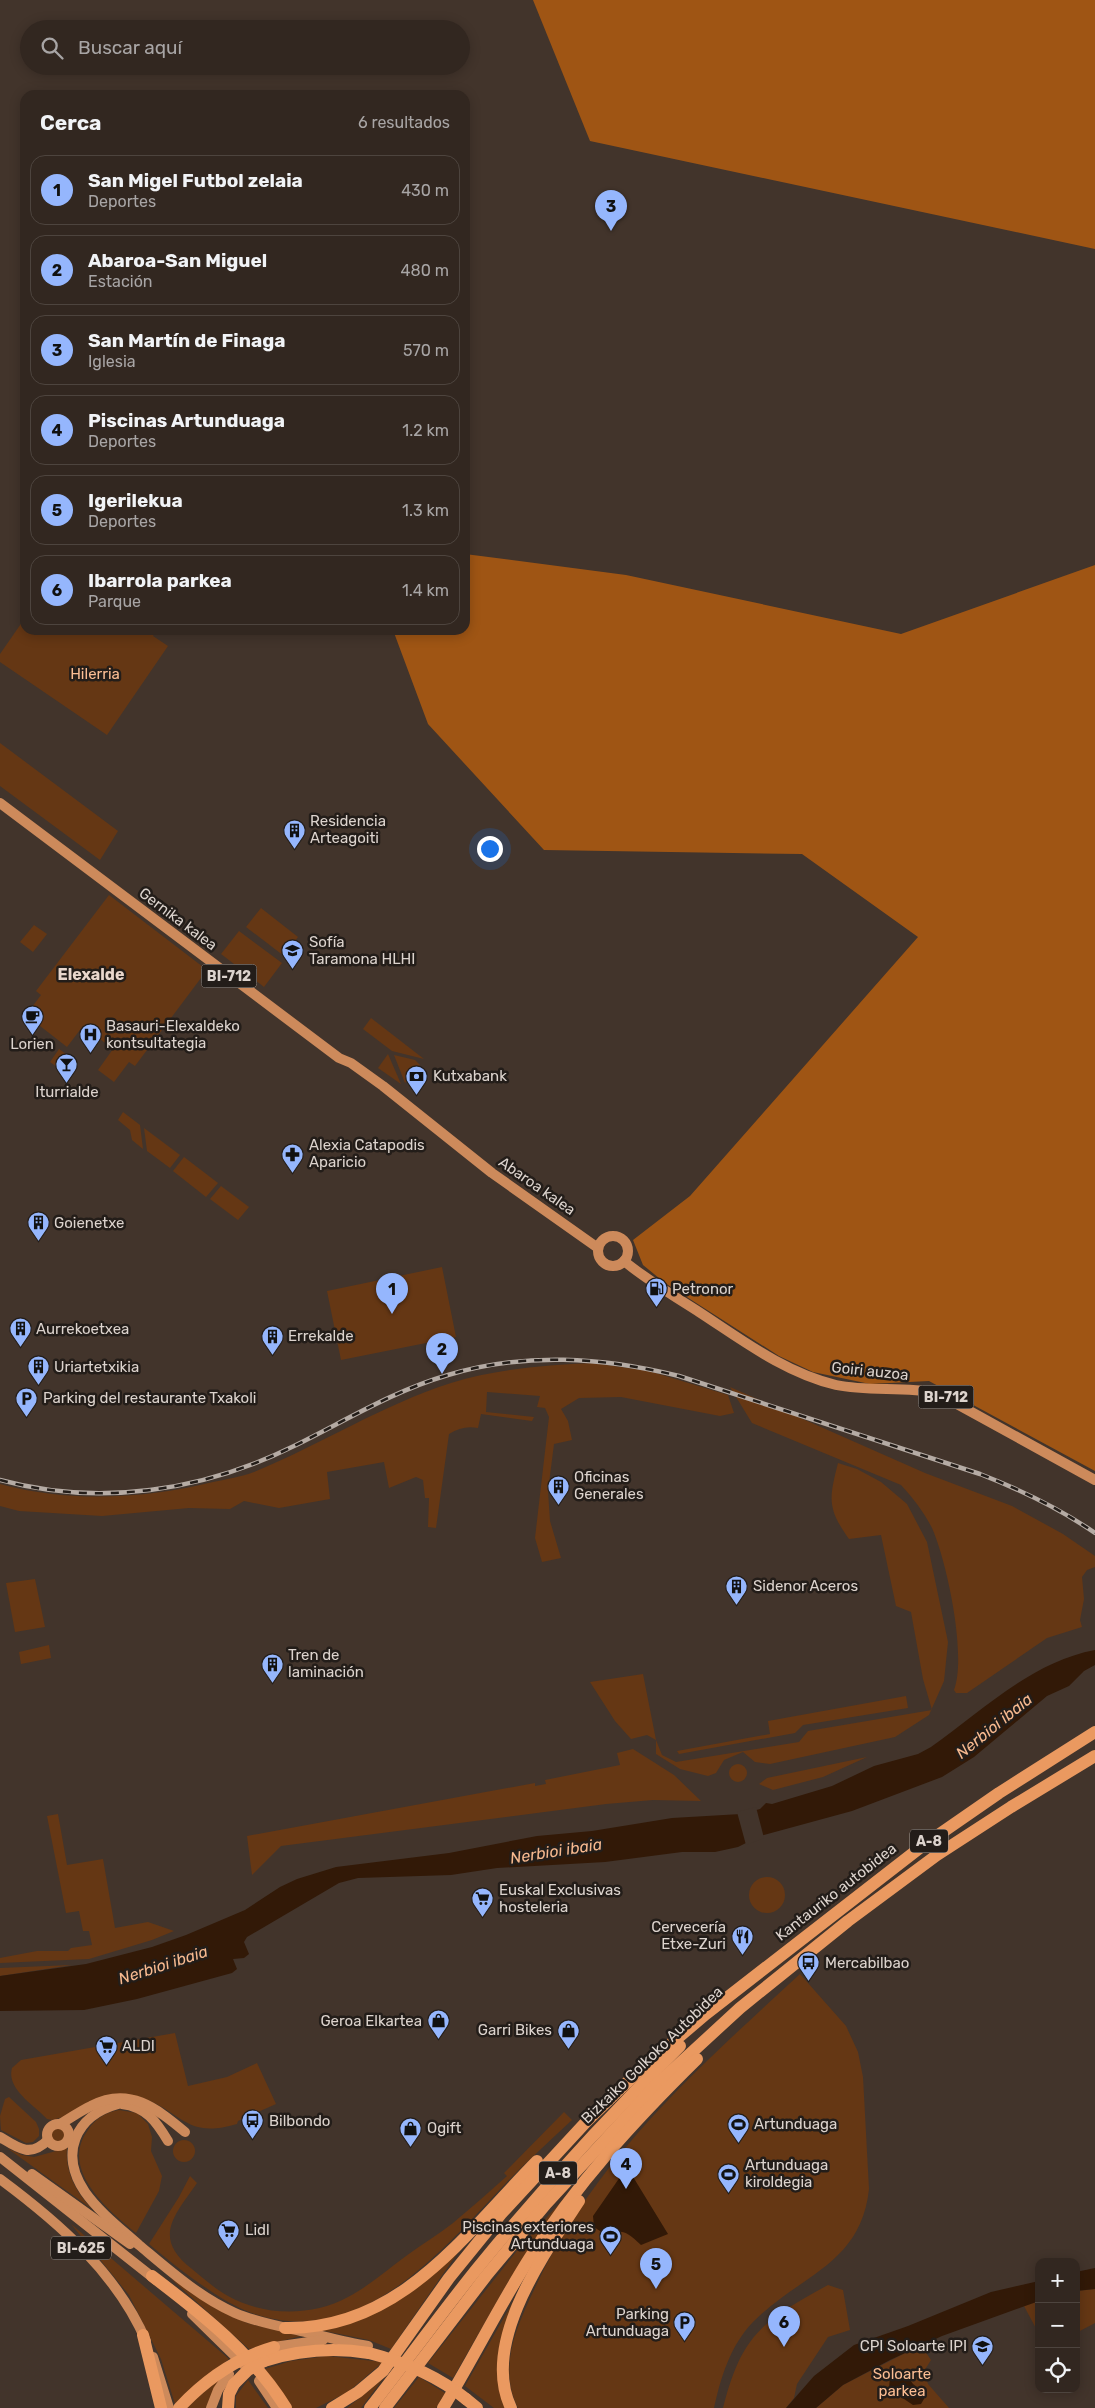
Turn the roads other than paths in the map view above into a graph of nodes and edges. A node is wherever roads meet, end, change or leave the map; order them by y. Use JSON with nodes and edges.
{"nodes":[{"id":1,"x":0,"y":803,"type":"edge"},
{"id":2,"x":459,"y":1147,"type":"joint"},
{"id":3,"x":598,"y":1248,"type":"junction"},
{"id":4,"x":624,"y":1261,"type":"junction"},
{"id":5,"x":1095,"y":1480,"type":"edge"},
{"id":6,"x":1095,"y":1732,"type":"edge"},
{"id":7,"x":1095,"y":1756,"type":"edge"},
{"id":8,"x":773,"y":1962,"type":"junction"},
{"id":9,"x":782,"y":1974,"type":"junction"},
{"id":10,"x":640,"y":2070,"type":"junction"},
{"id":11,"x":118,"y":2104,"type":"junction"},
{"id":12,"x":60,"y":2124,"type":"junction"},
{"id":13,"x":633,"y":2126,"type":"junction"},
{"id":14,"x":185,"y":2132,"type":"dead end"},
{"id":15,"x":70,"y":2134,"type":"junction"},
{"id":16,"x":0,"y":2137,"type":"edge"},
{"id":17,"x":48,"y":2140,"type":"junction"},
{"id":18,"x":168,"y":2141,"type":"dead end"},
{"id":19,"x":0,"y":2152,"type":"edge"},
{"id":20,"x":0,"y":2156,"type":"edge"},
{"id":21,"x":0,"y":2179,"type":"edge"},
{"id":22,"x":175,"y":2274,"type":"junction"},
{"id":23,"x":152,"y":2276,"type":"junction"},
{"id":24,"x":285,"y":2328,"type":"junction"},
{"id":25,"x":143,"y":2335,"type":"junction"},
{"id":26,"x":338,"y":2340,"type":"junction"},
{"id":27,"x":274,"y":2347,"type":"joint"},
{"id":28,"x":368,"y":2350,"type":"junction"},
{"id":29,"x":232,"y":2379,"type":"junction"},
{"id":30,"x":468,"y":2397,"type":"junction"},
{"id":31,"x":446,"y":2405,"type":"edge"},
{"id":32,"x":161,"y":2408,"type":"edge"},
{"id":33,"x":169,"y":2408,"type":"edge"},
{"id":34,"x":179,"y":2408,"type":"edge"},
{"id":35,"x":211,"y":2408,"type":"edge"},
{"id":36,"x":228,"y":2408,"type":"edge"},
{"id":37,"x":277,"y":2408,"type":"edge"},
{"id":38,"x":286,"y":2408,"type":"edge"},
{"id":39,"x":332,"y":2408,"type":"edge"},
{"id":40,"x":370,"y":2408,"type":"edge"},
{"id":41,"x":386,"y":2408,"type":"edge"},
{"id":42,"x":477,"y":2408,"type":"edge"},
{"id":43,"x":486,"y":2408,"type":"edge"},
{"id":44,"x":511,"y":2408,"type":"edge"}],
"edges":[{"from":1,"to":2,"type":"main road","name":"Gernika kalea","number":"BI-712"},
{"from":2,"to":3,"type":"main road","name":"Abaroa kalea","number":"BI-712"},
{"from":3,"to":4,"type":"main road","number":"BI-712"},
{"from":3,"to":4,"type":"main road"},
{"from":4,"to":5,"type":"main road","name":"Goiri auzoa","number":"BI-712"},
{"from":6,"to":8,"type":"highway","name":"Kantauriko autobidea","number":"A-8"},
{"from":7,"to":9,"type":"highway","name":"Kantauriko autobidea","number":"A-8"},
{"from":8,"to":10,"type":"highway"},
{"from":8,"to":40,"type":"highway","name":"Bizkaiko Golkoko Autobidea","number":"A-8"},
{"from":9,"to":13,"type":"highway"},
{"from":9,"to":41,"type":"highway","name":"Bizkaiko Golkoko Autobidea","number":"A-8"},
{"from":10,"to":24,"type":"highway"},
{"from":10,"to":39,"type":"highway"},
{"from":11,"to":15,"type":"main road"},
{"from":11,"to":18,"type":"main road"},
{"from":11,"to":22,"type":"main road"},
{"from":12,"to":14,"type":"main road"},
{"from":12,"to":15,"type":"main road"},
{"from":12,"to":17,"type":"main road"},
{"from":13,"to":31,"type":"highway"},
{"from":13,"to":44,"type":"highway"},
{"from":15,"to":17,"type":"main road"},
{"from":16,"to":17,"type":"main road"},
{"from":19,"to":22,"type":"main road"},
{"from":20,"to":23,"type":"main road","number":"BI-625"},
{"from":21,"to":25,"type":"main road","number":"BI-625"},
{"from":22,"to":24,"type":"main road"},
{"from":23,"to":37,"type":"main road","number":"BI-625"},
{"from":23,"to":38,"type":"highway"},
{"from":24,"to":26,"type":"main road"},
{"from":25,"to":32,"type":"highway"},
{"from":25,"to":33,"type":"main road","number":"BI-625"},
{"from":26,"to":27,"type":"main road"},
{"from":26,"to":28,"type":"main road"},
{"from":27,"to":34,"type":"highway","bridge":true},
{"from":28,"to":29,"type":"highway","bridge":true},
{"from":28,"to":30,"type":"highway","bridge":true},
{"from":29,"to":35,"type":"main road"},
{"from":29,"to":36,"type":"highway"},
{"from":30,"to":42,"type":"highway"},
{"from":30,"to":43,"type":"main road"}]}
